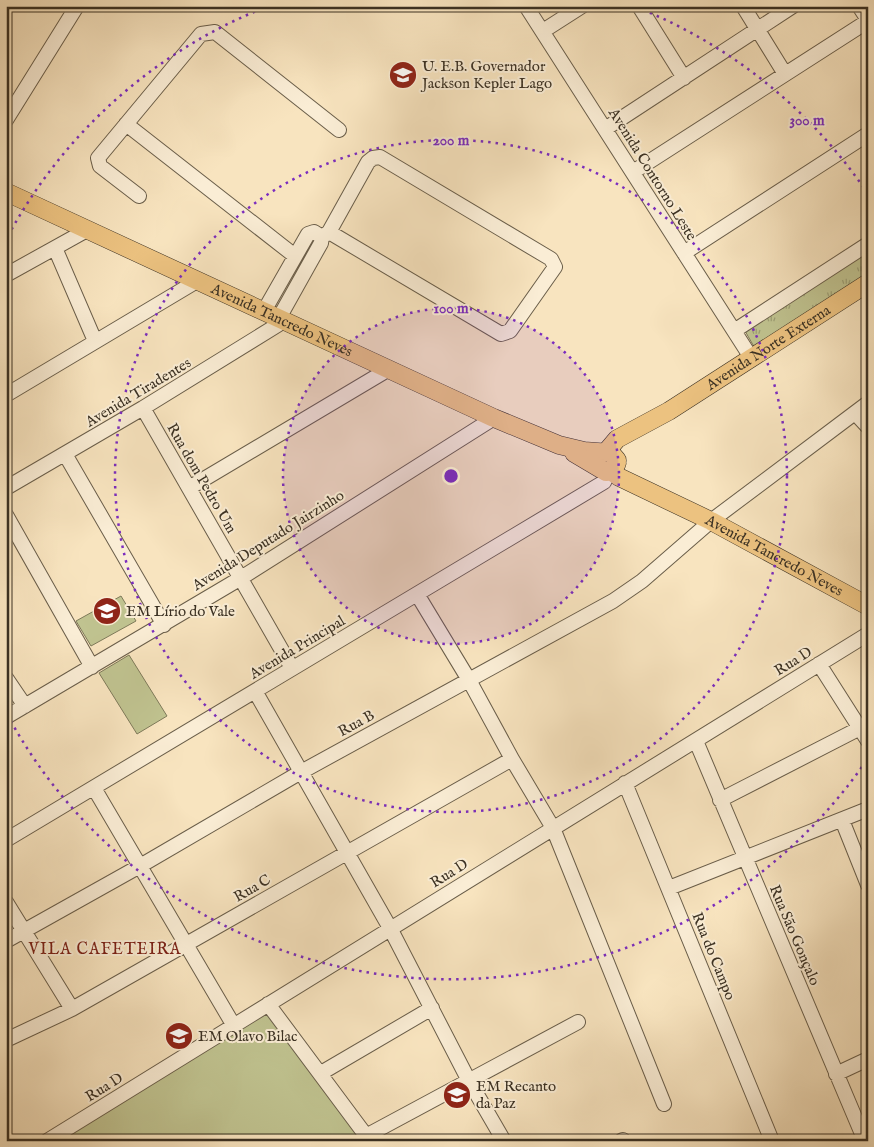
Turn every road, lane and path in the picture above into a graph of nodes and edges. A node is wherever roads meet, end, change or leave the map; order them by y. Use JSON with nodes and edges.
{"nodes":[{"id":1,"x":77,"y":6,"type":"edge"},
{"id":2,"x":526,"y":6,"type":"edge"},
{"id":3,"x":582,"y":6,"type":"edge"},
{"id":4,"x":639,"y":6,"type":"edge"},
{"id":5,"x":742,"y":6,"type":"edge"},
{"id":6,"x":793,"y":6,"type":"edge"},
{"id":7,"x":858,"y":6,"type":"edge"},
{"id":8,"x":868,"y":21,"type":"edge"},
{"id":9,"x":757,"y":29,"type":"junction"},
{"id":10,"x":543,"y":31,"type":"junction"},
{"id":11,"x":784,"y":74,"type":"junction"},
{"id":12,"x":684,"y":78,"type":"junction"},
{"id":13,"x":6,"y":120,"type":"edge"},
{"id":14,"x":126,"y":124,"type":"junction"},
{"id":15,"x":605,"y":129,"type":"junction"},
{"id":16,"x":339,"y":130,"type":"dead end"},
{"id":17,"x":868,"y":134,"type":"edge"},
{"id":18,"x":633,"y":172,"type":"junction"},
{"id":19,"x":6,"y":192,"type":"edge"},
{"id":20,"x":139,"y":196,"type":"dead end"},
{"id":21,"x":88,"y":230,"type":"junction"},
{"id":22,"x":326,"y":235,"type":"junction"},
{"id":23,"x":868,"y":244,"type":"edge"},
{"id":24,"x":55,"y":248,"type":"junction"},
{"id":25,"x":684,"y":253,"type":"junction"},
{"id":26,"x":295,"y":256,"type":"junction"},
{"id":27,"x":6,"y":275,"type":"edge"},
{"id":28,"x":197,"y":281,"type":"junction"},
{"id":29,"x":868,"y":283,"type":"edge"},
{"id":30,"x":276,"y":317,"type":"junction"},
{"id":31,"x":734,"y":331,"type":"junction"},
{"id":32,"x":95,"y":341,"type":"junction"},
{"id":33,"x":752,"y":359,"type":"junction"},
{"id":34,"x":389,"y":369,"type":"junction"},
{"id":35,"x":6,"y":395,"type":"edge"},
{"id":36,"x":868,"y":403,"type":"edge"},
{"id":37,"x":143,"y":408,"type":"junction"},
{"id":38,"x":855,"y":412,"type":"junction"},
{"id":39,"x":494,"y":418,"type":"junction"},
{"id":40,"x":868,"y":427,"type":"edge"},
{"id":41,"x":559,"y":445,"type":"junction"},
{"id":42,"x":584,"y":451,"type":"joint"},
{"id":43,"x":65,"y":454,"type":"junction"},
{"id":44,"x":609,"y":463,"type":"junction"},
{"id":45,"x":6,"y":488,"type":"edge"},
{"id":46,"x":189,"y":488,"type":"junction"},
{"id":47,"x":6,"y":515,"type":"edge"},
{"id":48,"x":711,"y":521,"type":"junction"},
{"id":49,"x":241,"y":578,"type":"junction"},
{"id":50,"x":417,"y":594,"type":"junction"},
{"id":51,"x":868,"y":606,"type":"edge"},
{"id":52,"x":164,"y":625,"type":"junction"},
{"id":53,"x":868,"y":634,"type":"edge"},
{"id":54,"x":819,"y":664,"type":"junction"},
{"id":55,"x":92,"y":667,"type":"junction"},
{"id":56,"x":292,"y":668,"type":"junction"},
{"id":57,"x":6,"y":678,"type":"edge"},
{"id":58,"x":469,"y":680,"type":"junction"},
{"id":59,"x":255,"y":691,"type":"junction"},
{"id":60,"x":25,"y":706,"type":"junction"},
{"id":61,"x":6,"y":717,"type":"edge"},
{"id":62,"x":864,"y":726,"type":"edge"},
{"id":63,"x":696,"y":741,"type":"junction"},
{"id":64,"x":868,"y":741,"type":"edge"},
{"id":65,"x":512,"y":760,"type":"junction"},
{"id":66,"x":301,"y":772,"type":"junction"},
{"id":67,"x":625,"y":783,"type":"junction"},
{"id":68,"x":94,"y":788,"type":"junction"},
{"id":69,"x":720,"y":800,"type":"junction"},
{"id":70,"x":868,"y":809,"type":"edge"},
{"id":71,"x":842,"y":820,"type":"junction"},
{"id":72,"x":553,"y":828,"type":"junction"},
{"id":73,"x":6,"y":840,"type":"edge"},
{"id":74,"x":346,"y":852,"type":"junction"},
{"id":75,"x":745,"y":858,"type":"junction"},
{"id":76,"x":140,"y":866,"type":"junction"},
{"id":77,"x":868,"y":885,"type":"edge"},
{"id":78,"x":669,"y":888,"type":"junction"},
{"id":79,"x":6,"y":902,"type":"edge"},
{"id":80,"x":390,"y":928,"type":"junction"},
{"id":81,"x":25,"y":930,"type":"junction"},
{"id":82,"x":6,"y":941,"type":"edge"},
{"id":83,"x":186,"y":945,"type":"junction"},
{"id":84,"x":268,"y":1004,"type":"junction"},
{"id":85,"x":432,"y":1008,"type":"junction"},
{"id":86,"x":72,"y":1009,"type":"junction"},
{"id":87,"x":578,"y":1022,"type":"dead end"},
{"id":88,"x":234,"y":1026,"type":"junction"},
{"id":89,"x":6,"y":1040,"type":"edge"},
{"id":90,"x":868,"y":1059,"type":"edge"},
{"id":91,"x":321,"y":1074,"type":"junction"},
{"id":92,"x":836,"y":1074,"type":"junction"},
{"id":93,"x":468,"y":1079,"type":"junction"},
{"id":94,"x":664,"y":1104,"type":"dead end"},
{"id":95,"x":368,"y":1138,"type":"edge"},
{"id":96,"x":47,"y":1141,"type":"edge"},
{"id":97,"x":504,"y":1141,"type":"edge"},
{"id":98,"x":772,"y":1141,"type":"edge"},
{"id":99,"x":865,"y":1141,"type":"edge"}],
"edges":[{"from":1,"to":13,"type":"street"},
{"from":2,"to":10,"type":"street","name":"Avenida Contorno Leste"},
{"from":3,"to":10,"type":"street"},
{"from":4,"to":12,"type":"street"},
{"from":5,"to":9,"type":"street"},
{"from":6,"to":9,"type":"street"},
{"from":7,"to":8,"type":"street"},
{"from":8,"to":11,"type":"street"},
{"from":9,"to":11,"type":"street"},
{"from":9,"to":12,"type":"street"},
{"from":10,"to":15,"type":"street","name":"Avenida Contorno Leste"},
{"from":11,"to":18,"type":"street"},
{"from":12,"to":15,"type":"street"},
{"from":14,"to":16,"type":"street"},
{"from":14,"to":20,"type":"street"},
{"from":14,"to":26,"type":"street"},
{"from":15,"to":18,"type":"street","name":"Avenida Contorno Leste"},
{"from":17,"to":25,"type":"street"},
{"from":18,"to":25,"type":"street","name":"Avenida Contorno Leste"},
{"from":19,"to":21,"type":"main road","name":"Avenida Tancredo Neves"},
{"from":21,"to":24,"type":"street"},
{"from":21,"to":28,"type":"main road","name":"Avenida Tancredo Neves"},
{"from":22,"to":22,"type":"street"},
{"from":22,"to":26,"type":"street"},
{"from":22,"to":30,"type":"street"},
{"from":23,"to":31,"type":"street"},
{"from":24,"to":27,"type":"street"},
{"from":24,"to":32,"type":"street"},
{"from":25,"to":31,"type":"street","name":"Avenida Contorno Leste"},
{"from":26,"to":30,"type":"street"},
{"from":28,"to":30,"type":"main road","name":"Avenida Tancredo Neves"},
{"from":28,"to":32,"type":"street"},
{"from":29,"to":33,"type":"main road","name":"Avenida Norte Externa"},
{"from":30,"to":34,"type":"main road","name":"Avenida Tancredo Neves"},
{"from":30,"to":37,"type":"street","name":"Avenida Tiradentes"},
{"from":31,"to":33,"type":"street","name":"Avenida Contorno Leste"},
{"from":32,"to":35,"type":"street"},
{"from":33,"to":44,"type":"main road","name":"Avenida Norte Externa"},
{"from":34,"to":39,"type":"main road","name":"Avenida Tancredo Neves"},
{"from":34,"to":46,"type":"street"},
{"from":36,"to":38,"type":"street","name":"Rua B"},
{"from":37,"to":43,"type":"street","name":"Avenida Tiradentes"},
{"from":37,"to":46,"type":"street","name":"Rua dom Pedro Um"},
{"from":38,"to":40,"type":"street"},
{"from":38,"to":48,"type":"street","name":"Rua B"},
{"from":39,"to":41,"type":"main road","name":"Avenida Tancredo Neves"},
{"from":39,"to":49,"type":"street","name":"Avenida Deputado Jairzinho"},
{"from":41,"to":42,"type":"main road","name":"Avenida Tancredo Neves"},
{"from":41,"to":44,"type":"main road","name":"Avenida Tancredo Neves"},
{"from":42,"to":44,"type":"main road","name":"Avenida Norte Externa"},
{"from":43,"to":45,"type":"street","name":"Avenida Tiradentes"},
{"from":43,"to":52,"type":"street"},
{"from":44,"to":48,"type":"main road","name":"Avenida Tancredo Neves"},
{"from":44,"to":50,"type":"street","name":"Avenida Principal"},
{"from":46,"to":49,"type":"street","name":"Rua dom Pedro Um"},
{"from":47,"to":55,"type":"street"},
{"from":48,"to":51,"type":"main road","name":"Avenida Tancredo Neves"},
{"from":48,"to":58,"type":"street","name":"Rua B"},
{"from":49,"to":52,"type":"street","name":"Avenida Deputado Jairzinho"},
{"from":49,"to":56,"type":"street","name":"Rua dom Pedro Um"},
{"from":50,"to":56,"type":"street","name":"Avenida Principal"},
{"from":50,"to":58,"type":"street"},
{"from":52,"to":55,"type":"street","name":"Avenida Deputado Jairzinho"},
{"from":53,"to":54,"type":"street","name":"Rua D"},
{"from":54,"to":62,"type":"street"},
{"from":54,"to":63,"type":"street","name":"Rua D"},
{"from":55,"to":60,"type":"street","name":"Avenida Deputado Jairzinho"},
{"from":56,"to":59,"type":"street","name":"Avenida Principal"},
{"from":57,"to":60,"type":"street"},
{"from":58,"to":65,"type":"street"},
{"from":58,"to":66,"type":"street","name":"Rua B"},
{"from":59,"to":66,"type":"street"},
{"from":59,"to":68,"type":"street","name":"Avenida Principal"},
{"from":60,"to":61,"type":"street","name":"Avenida Deputado Jairzinho"},
{"from":62,"to":64,"type":"street"},
{"from":62,"to":69,"type":"street"},
{"from":63,"to":67,"type":"street","name":"Rua D"},
{"from":63,"to":69,"type":"street","name":"Rua São Gonçalo"},
{"from":65,"to":72,"type":"street"},
{"from":65,"to":74,"type":"street","name":"Rua C"},
{"from":66,"to":74,"type":"street"},
{"from":66,"to":76,"type":"street","name":"Rua B"},
{"from":67,"to":72,"type":"street","name":"Rua D"},
{"from":67,"to":78,"type":"street","name":"Rua do Campo"},
{"from":68,"to":73,"type":"street","name":"Avenida Principal"},
{"from":68,"to":76,"type":"street"},
{"from":69,"to":75,"type":"street","name":"Rua São Gonçalo"},
{"from":70,"to":71,"type":"street"},
{"from":71,"to":75,"type":"street"},
{"from":71,"to":77,"type":"street"},
{"from":72,"to":80,"type":"street","name":"Rua D"},
{"from":72,"to":94,"type":"street"},
{"from":74,"to":80,"type":"street"},
{"from":74,"to":83,"type":"street","name":"Rua C"},
{"from":75,"to":78,"type":"street"},
{"from":75,"to":92,"type":"street","name":"Rua São Gonçalo"},
{"from":76,"to":81,"type":"street","name":"Rua B"},
{"from":76,"to":83,"type":"street"},
{"from":78,"to":98,"type":"street","name":"Rua do Campo"},
{"from":79,"to":81,"type":"street"},
{"from":80,"to":84,"type":"street","name":"Rua D"},
{"from":80,"to":85,"type":"street"},
{"from":81,"to":82,"type":"street","name":"Rua B"},
{"from":81,"to":86,"type":"street"},
{"from":83,"to":86,"type":"street","name":"Rua C"},
{"from":83,"to":88,"type":"street"},
{"from":84,"to":88,"type":"street","name":"Rua D"},
{"from":84,"to":91,"type":"street"},
{"from":85,"to":91,"type":"street"},
{"from":85,"to":93,"type":"street"},
{"from":86,"to":89,"type":"street","name":"Rua C"},
{"from":87,"to":93,"type":"street"},
{"from":88,"to":96,"type":"street","name":"Rua D"},
{"from":90,"to":92,"type":"street"},
{"from":91,"to":95,"type":"street"},
{"from":92,"to":99,"type":"street","name":"Rua São Gonçalo"},
{"from":93,"to":95,"type":"street"},
{"from":93,"to":97,"type":"street"}]}
